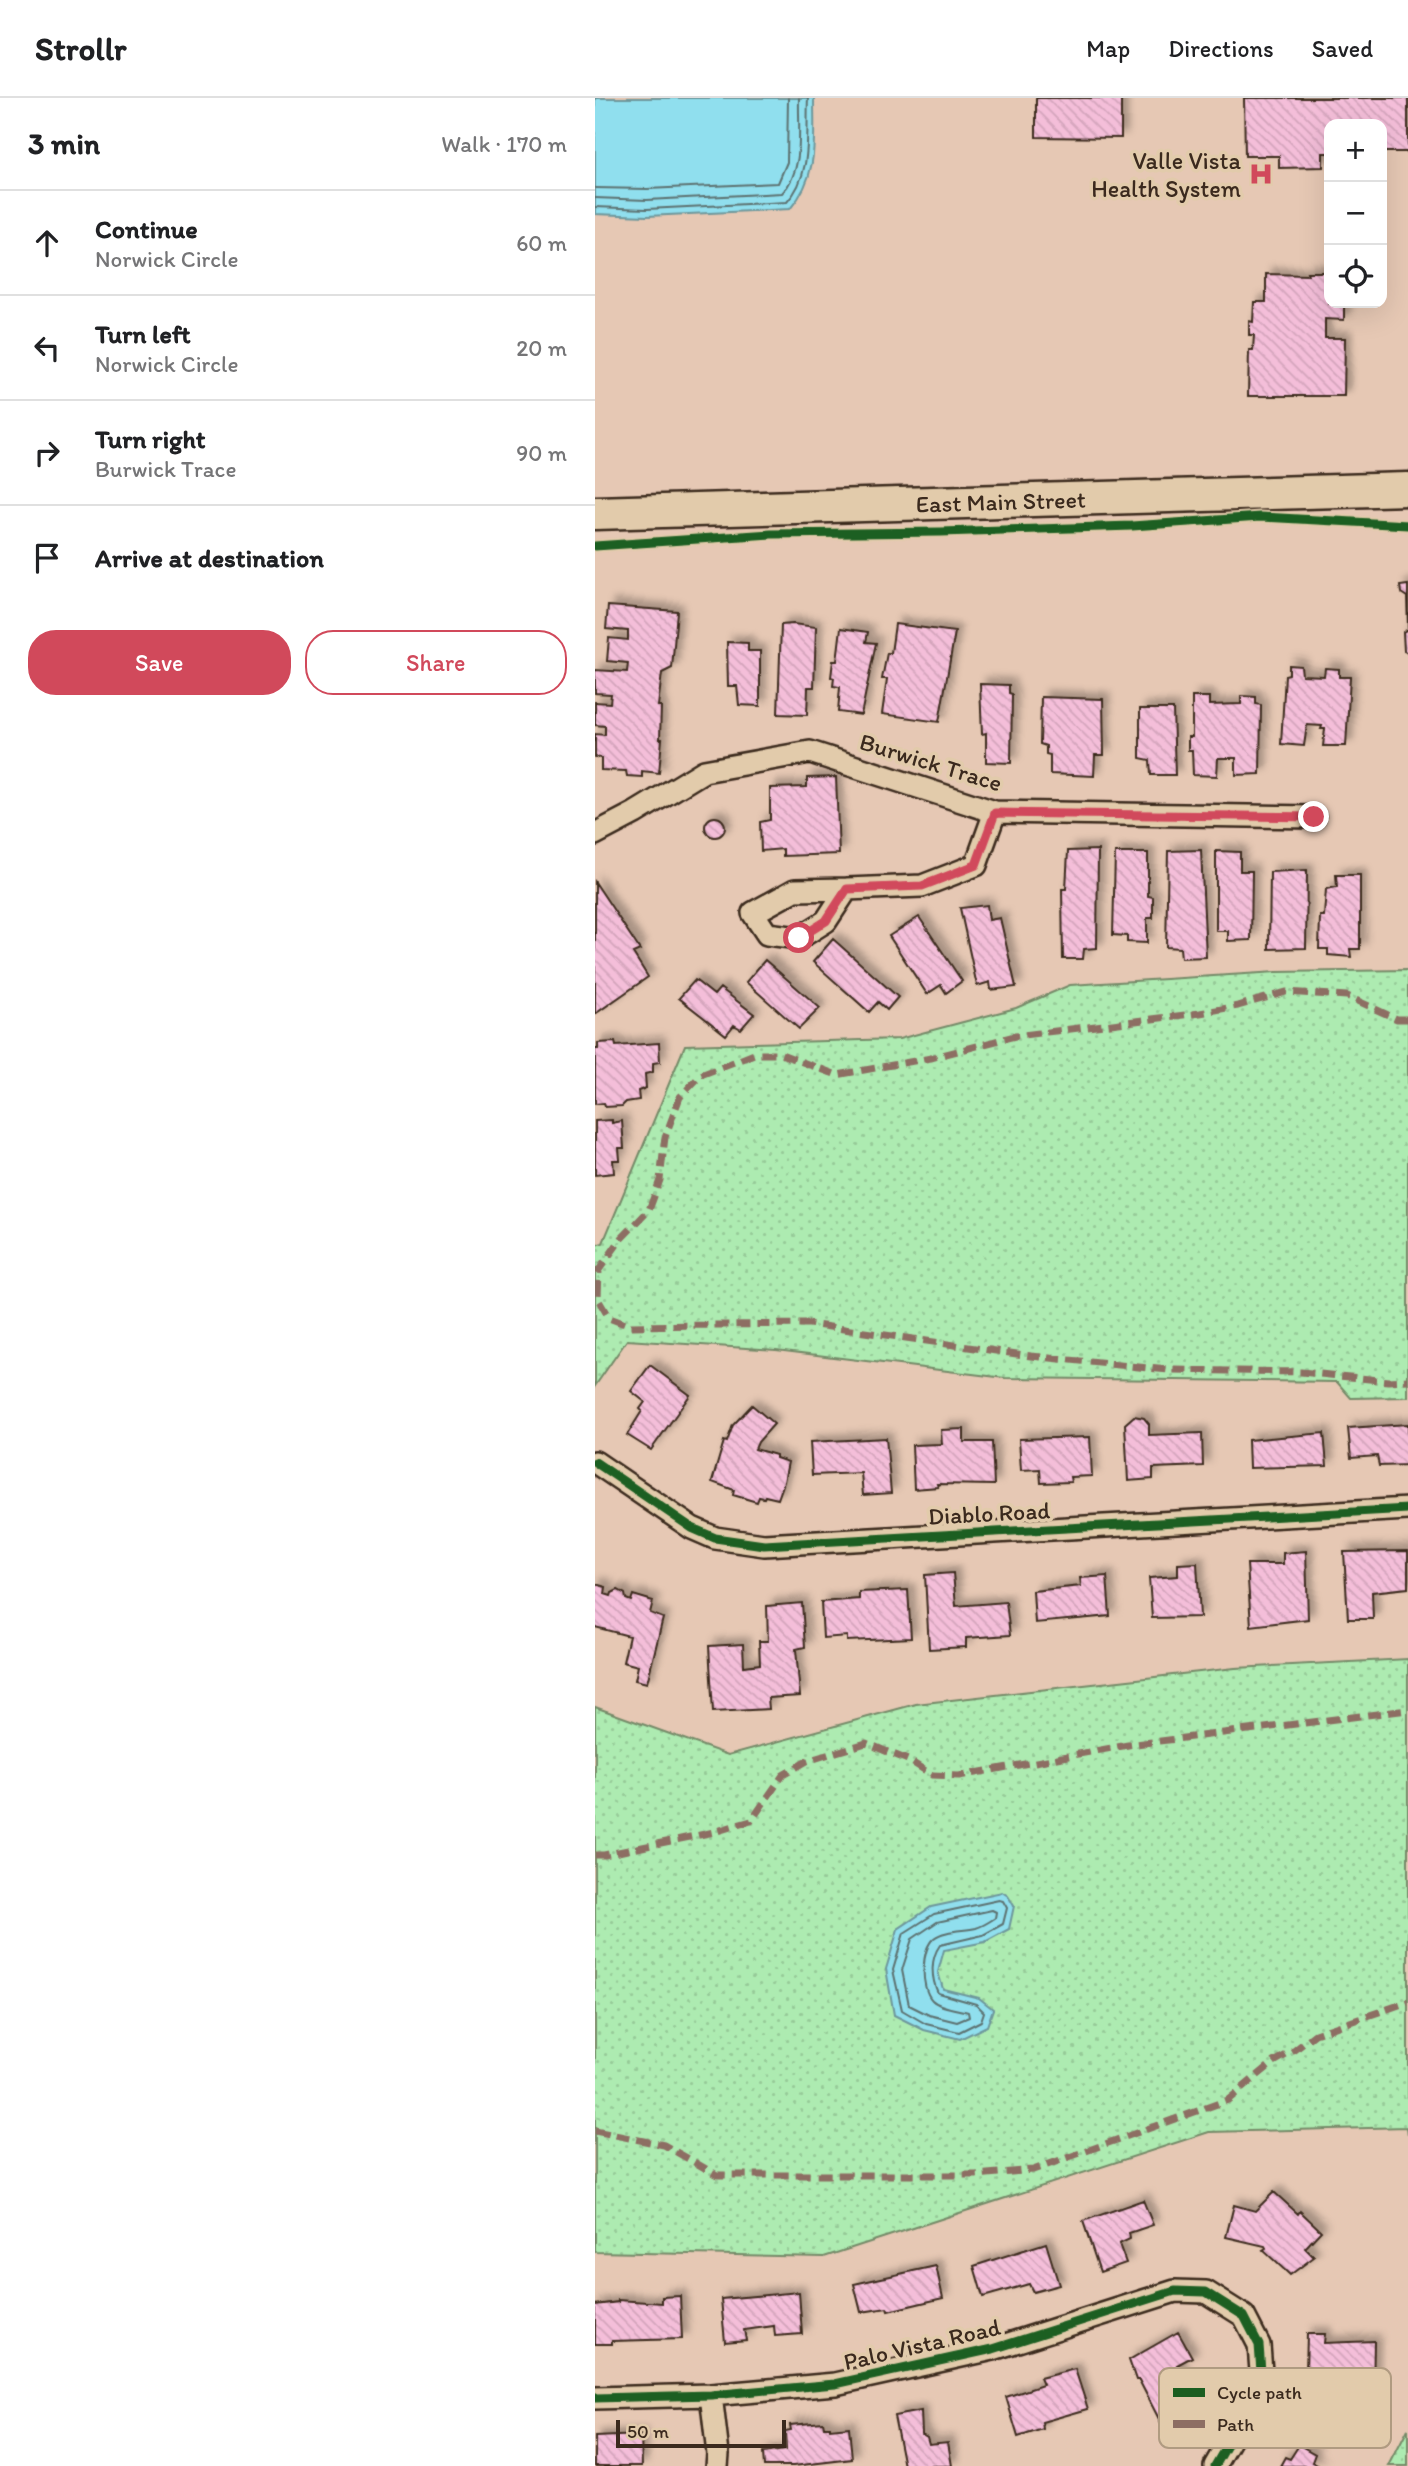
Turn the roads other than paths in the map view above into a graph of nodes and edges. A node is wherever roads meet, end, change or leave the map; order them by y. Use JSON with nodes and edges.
{"nodes":[{"id":1,"x":1408,"y":489,"type":"edge"},
{"id":2,"x":595,"y":513,"type":"edge"},
{"id":3,"x":995,"y":813,"type":"junction"},
{"id":4,"x":1314,"y":817,"type":"dead end"},
{"id":5,"x":595,"y":834,"type":"edge"},
{"id":6,"x":847,"y":889,"type":"dead end"},
{"id":7,"x":595,"y":1462,"type":"edge"},
{"id":8,"x":1408,"y":1509,"type":"edge"},
{"id":9,"x":1261,"y":2368,"type":"edge"},
{"id":10,"x":711,"y":2395,"type":"junction"},
{"id":11,"x":595,"y":2398,"type":"edge"},
{"id":12,"x":1225,"y":2448,"type":"edge"},
{"id":13,"x":717,"y":2466,"type":"edge"},
{"id":14,"x":1215,"y":2466,"type":"edge"}],
"edges":[{"from":1,"to":2,"type":"main road","name":"East Main Street"},
{"from":3,"to":4,"type":"street","name":"Burwick Trace"},
{"from":3,"to":5,"type":"street","name":"Burwick Trace"},
{"from":3,"to":6,"type":"street"},
{"from":7,"to":8,"type":"street","name":"Diablo Road"},
{"from":9,"to":10,"type":"street","name":"Palo Vista Road"},
{"from":10,"to":11,"type":"street","name":"Palo Vista Road"},
{"from":10,"to":13,"type":"street"},
{"from":12,"to":14,"type":"street","name":"Palo Vista Road"}]}
